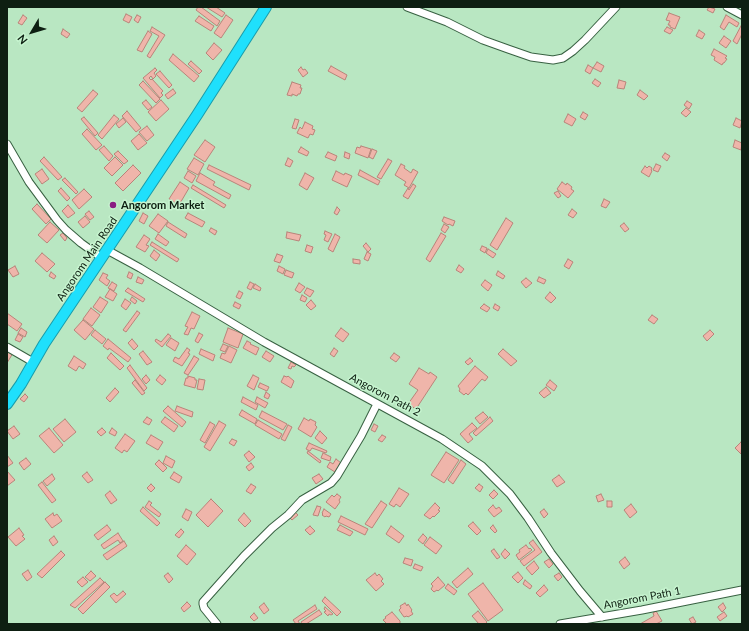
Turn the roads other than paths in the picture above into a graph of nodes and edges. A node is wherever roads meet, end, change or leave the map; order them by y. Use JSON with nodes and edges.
{"nodes":[{"id":1,"x":266,"y":7,"type":"edge"},
{"id":2,"x":407,"y":7,"type":"edge"},
{"id":3,"x":616,"y":7,"type":"edge"},
{"id":4,"x":727,"y":7,"type":"edge"},
{"id":5,"x":742,"y":15,"type":"edge"},
{"id":6,"x":7,"y":144,"type":"edge"},
{"id":7,"x":105,"y":254,"type":"junction"},
{"id":8,"x":7,"y":347,"type":"edge"},
{"id":9,"x":33,"y":362,"type":"junction"},
{"id":10,"x":7,"y":404,"type":"edge"},
{"id":11,"x":377,"y":404,"type":"junction"},
{"id":12,"x":742,"y":590,"type":"edge"},
{"id":13,"x":602,"y":617,"type":"junction"},
{"id":14,"x":217,"y":624,"type":"edge"},
{"id":15,"x":564,"y":624,"type":"edge"}],
"edges":[{"from":1,"to":7,"type":"highway","name":"Angorom Main Road"},
{"from":2,"to":3,"type":"street"},
{"from":4,"to":5,"type":"street"},
{"from":6,"to":7,"type":"street","name":"Angorom Path 2"},
{"from":7,"to":9,"type":"highway","name":"Angorom Main Road"},
{"from":7,"to":11,"type":"street","name":"Angorom Path 2"},
{"from":8,"to":9,"type":"street"},
{"from":9,"to":10,"type":"highway","name":"Angorom Main Road"},
{"from":11,"to":13,"type":"street","name":"Angorom Path 2"},
{"from":11,"to":14,"type":"street"},
{"from":12,"to":13,"type":"street","name":"Angorom Path 1"},
{"from":13,"to":15,"type":"street","name":"Angorom Path 1"}]}
